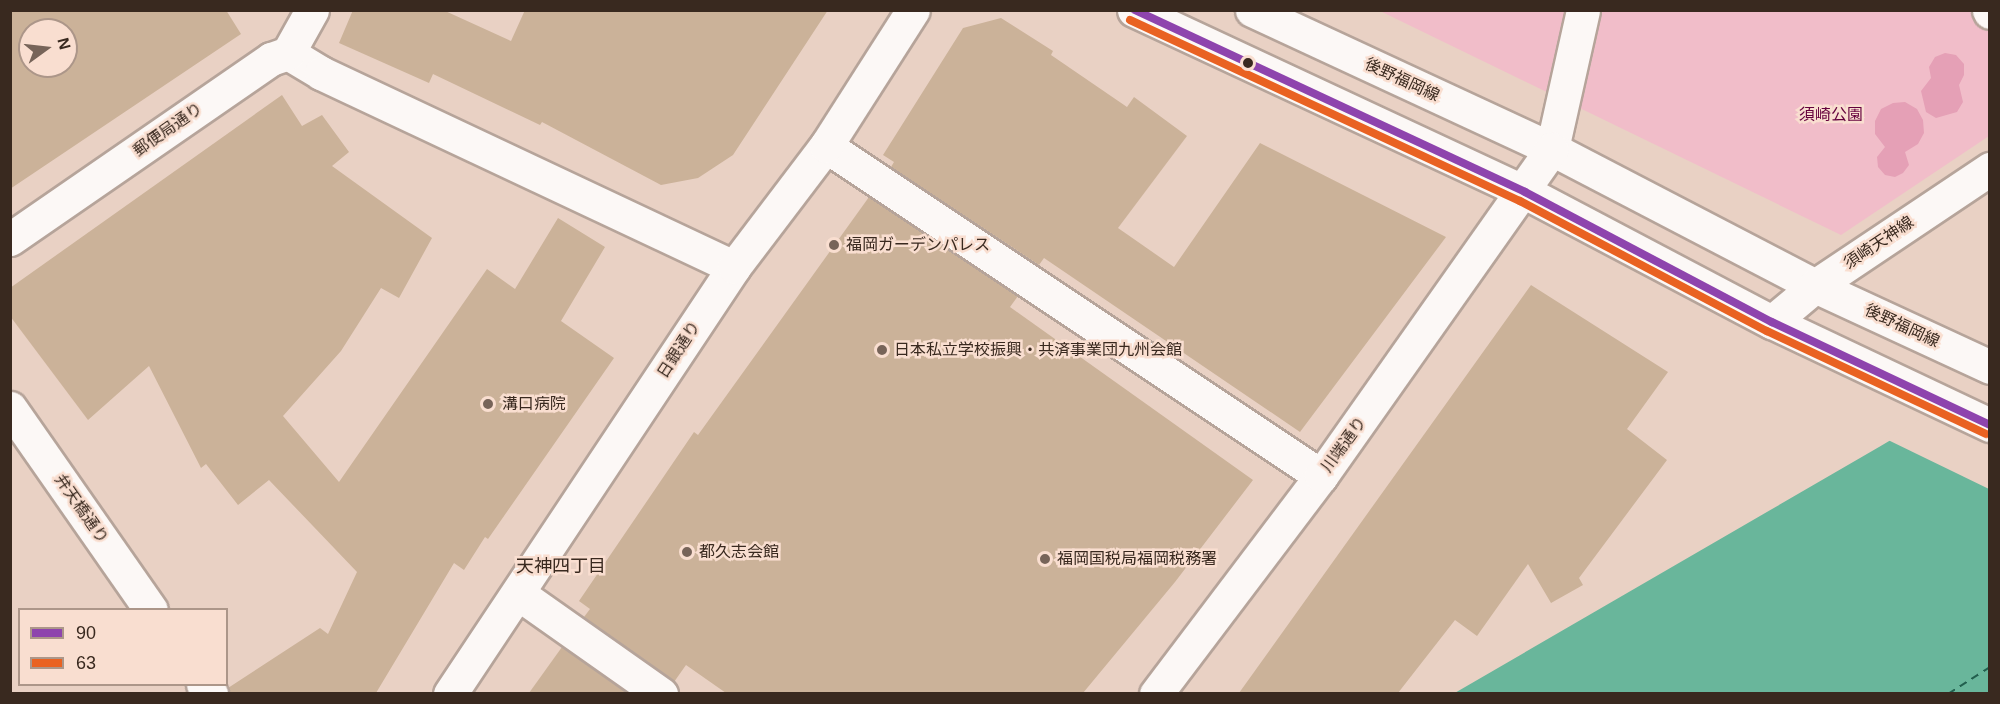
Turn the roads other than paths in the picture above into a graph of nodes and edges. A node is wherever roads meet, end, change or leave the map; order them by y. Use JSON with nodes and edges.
{"nodes":[{"id":1,"x":312,"y":10,"type":"edge"},
{"id":2,"x":913,"y":10,"type":"edge"},
{"id":3,"x":1134,"y":10,"type":"edge"},
{"id":4,"x":1252,"y":10,"type":"edge"},
{"id":5,"x":1583,"y":10,"type":"edge"},
{"id":6,"x":288,"y":52,"type":"junction"},
{"id":7,"x":826,"y":146,"type":"junction"},
{"id":8,"x":1552,"y":149,"type":"junction"},
{"id":9,"x":1989,"y":170,"type":"edge"},
{"id":10,"x":1525,"y":192,"type":"junction"},
{"id":11,"x":10,"y":239,"type":"edge"},
{"id":12,"x":734,"y":267,"type":"junction"},
{"id":13,"x":1815,"y":286,"type":"junction"},
{"id":14,"x":1772,"y":322,"type":"junction"},
{"id":15,"x":1989,"y":367,"type":"edge"},
{"id":16,"x":10,"y":408,"type":"edge"},
{"id":17,"x":1989,"y":425,"type":"edge"},
{"id":18,"x":1321,"y":476,"type":"junction"},
{"id":19,"x":519,"y":594,"type":"junction"},
{"id":20,"x":150,"y":608,"type":"edge"},
{"id":21,"x":450,"y":693,"type":"edge"},
{"id":22,"x":661,"y":693,"type":"edge"},
{"id":23,"x":1156,"y":693,"type":"edge"}],
"edges":[{"from":1,"to":6,"type":"street"},
{"from":2,"to":7,"type":"street","name":"日銀通り"},
{"from":3,"to":10,"type":"street"},
{"from":4,"to":8,"type":"street","name":"後野福岡線"},
{"from":5,"to":8,"type":"street","name":"川端通り"},
{"from":6,"to":11,"type":"street","name":"郵便局通り"},
{"from":6,"to":12,"type":"street"},
{"from":7,"to":12,"type":"street","name":"日銀通り"},
{"from":7,"to":18,"type":"street"},
{"from":8,"to":10,"type":"street","name":"川端通り"},
{"from":8,"to":13,"type":"street"},
{"from":9,"to":13,"type":"street","name":"須崎天神線"},
{"from":10,"to":14,"type":"street"},
{"from":10,"to":18,"type":"street","name":"川端通り"},
{"from":12,"to":19,"type":"street","name":"日銀通り"},
{"from":13,"to":14,"type":"street","name":"須崎天神線"},
{"from":13,"to":15,"type":"street","name":"後野福岡線"},
{"from":14,"to":17,"type":"street"},
{"from":16,"to":20,"type":"street","name":"弁天橋通り"},
{"from":18,"to":23,"type":"street","name":"川端通り"},
{"from":19,"to":21,"type":"street","name":"日銀通り"},
{"from":19,"to":22,"type":"street"}]}
